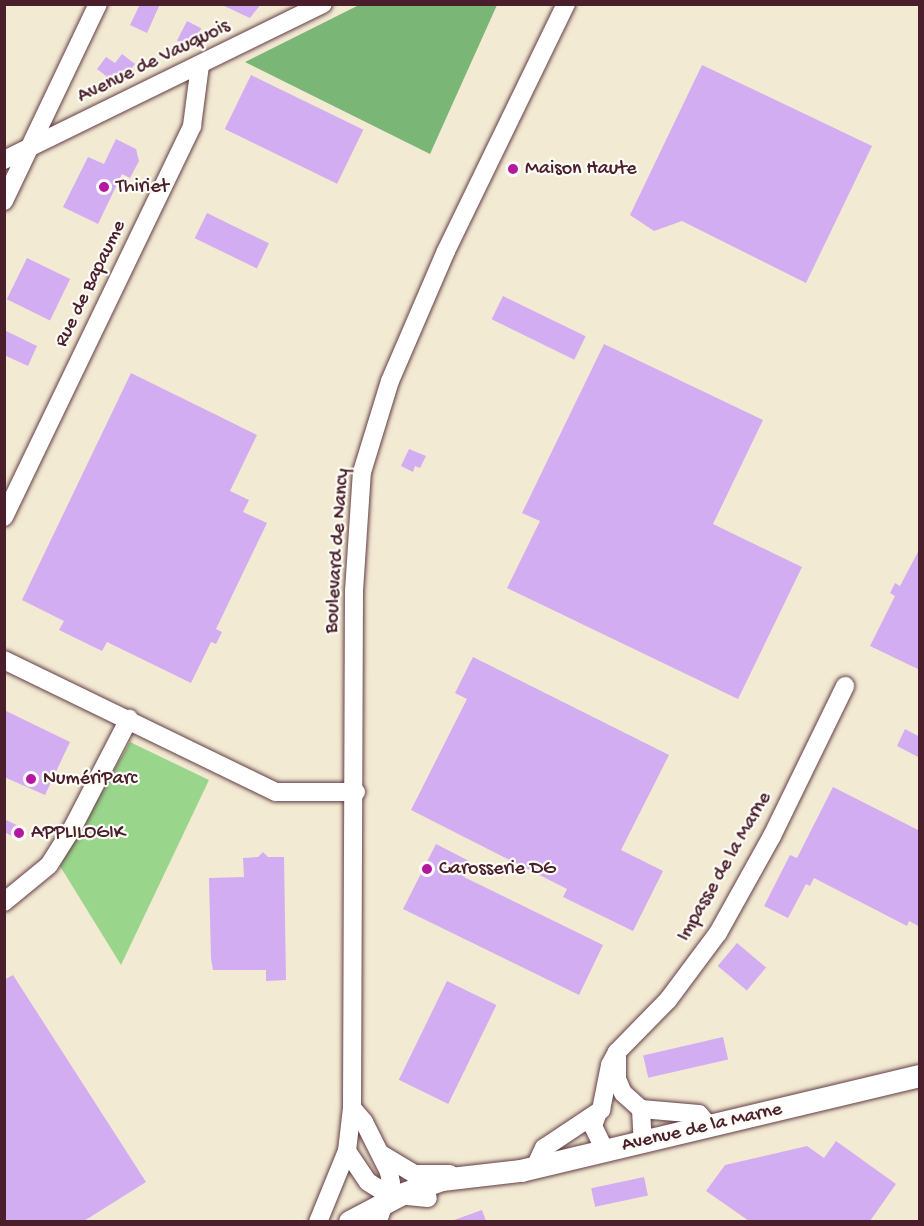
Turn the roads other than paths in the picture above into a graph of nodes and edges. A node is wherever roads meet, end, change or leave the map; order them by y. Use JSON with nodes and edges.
{"nodes":[{"id":1,"x":98,"y":4,"type":"edge"},
{"id":2,"x":323,"y":4,"type":"edge"},
{"id":3,"x":566,"y":4,"type":"edge"},
{"id":4,"x":200,"y":65,"type":"junction"},
{"id":5,"x":30,"y":147,"type":"junction"},
{"id":6,"x":4,"y":160,"type":"edge"},
{"id":7,"x":4,"y":201,"type":"edge"},
{"id":8,"x":4,"y":517,"type":"edge"},
{"id":9,"x":4,"y":660,"type":"edge"},
{"id":10,"x":845,"y":686,"type":"dead end"},
{"id":11,"x":129,"y":719,"type":"junction"},
{"id":12,"x":356,"y":792,"type":"junction"},
{"id":13,"x":4,"y":902,"type":"edge"},
{"id":14,"x":617,"y":1052,"type":"junction"},
{"id":15,"x":920,"y":1076,"type":"edge"},
{"id":16,"x":352,"y":1108,"type":"junction"},
{"id":17,"x":641,"y":1109,"type":"junction"},
{"id":18,"x":597,"y":1115,"type":"junction"},
{"id":19,"x":709,"y":1126,"type":"junction"},
{"id":20,"x":643,"y":1142,"type":"junction"},
{"id":21,"x":347,"y":1151,"type":"junction"},
{"id":22,"x":605,"y":1151,"type":"junction"},
{"id":23,"x":381,"y":1153,"type":"junction"},
{"id":24,"x":535,"y":1167,"type":"junction"},
{"id":25,"x":484,"y":1174,"type":"junction"},
{"id":26,"x":428,"y":1198,"type":"junction"},
{"id":27,"x":385,"y":1207,"type":"edge"},
{"id":28,"x":318,"y":1221,"type":"edge"},
{"id":29,"x":350,"y":1221,"type":"edge"}],
"edges":[{"from":1,"to":5,"type":"street"},
{"from":2,"to":4,"type":"street","name":"Avenue de Vauquois"},
{"from":3,"to":12,"type":"street","name":"Boulevard de Nancy"},
{"from":4,"to":5,"type":"street","name":"Avenue de Vauquois"},
{"from":4,"to":8,"type":"street","name":"Rue de Bapaume"},
{"from":5,"to":6,"type":"street","name":"Avenue de Vauquois"},
{"from":5,"to":7,"type":"street"},
{"from":9,"to":11,"type":"street"},
{"from":10,"to":14,"type":"street","name":"Impasse de la Marne"},
{"from":11,"to":12,"type":"street"},
{"from":11,"to":13,"type":"street"},
{"from":12,"to":16,"type":"street","name":"Boulevard de Nancy"},
{"from":14,"to":17,"type":"street"},
{"from":14,"to":18,"type":"street","name":"Impasse de la Marne"},
{"from":15,"to":19,"type":"main road","name":"Avenue de la Marne"},
{"from":16,"to":21,"type":"street","name":"Boulevard de Nancy"},
{"from":16,"to":23,"type":"street"},
{"from":17,"to":19,"type":"street"},
{"from":17,"to":20,"type":"street"},
{"from":18,"to":22,"type":"street","name":"Impasse de la Marne"},
{"from":18,"to":24,"type":"street"},
{"from":19,"to":20,"type":"main road","name":"Avenue de la Marne"},
{"from":20,"to":22,"type":"main road","name":"Avenue de la Marne"},
{"from":21,"to":27,"type":"street"},
{"from":21,"to":28,"type":"street","name":"Boulevard de Nancy"},
{"from":22,"to":24,"type":"main road","name":"Avenue de la Marne"},
{"from":23,"to":25,"type":"street"},
{"from":23,"to":27,"type":"street"},
{"from":24,"to":25,"type":"main road","name":"Avenue de la Marne"},
{"from":25,"to":26,"type":"main road","name":"Avenue de la Marne"},
{"from":25,"to":27,"type":"main road","name":"Avenue de la Marne"},
{"from":26,"to":27,"type":"main road","name":"Avenue de la Marne"},
{"from":26,"to":27,"type":"street"},
{"from":27,"to":29,"type":"main road","name":"Avenue de la Marne"}]}
